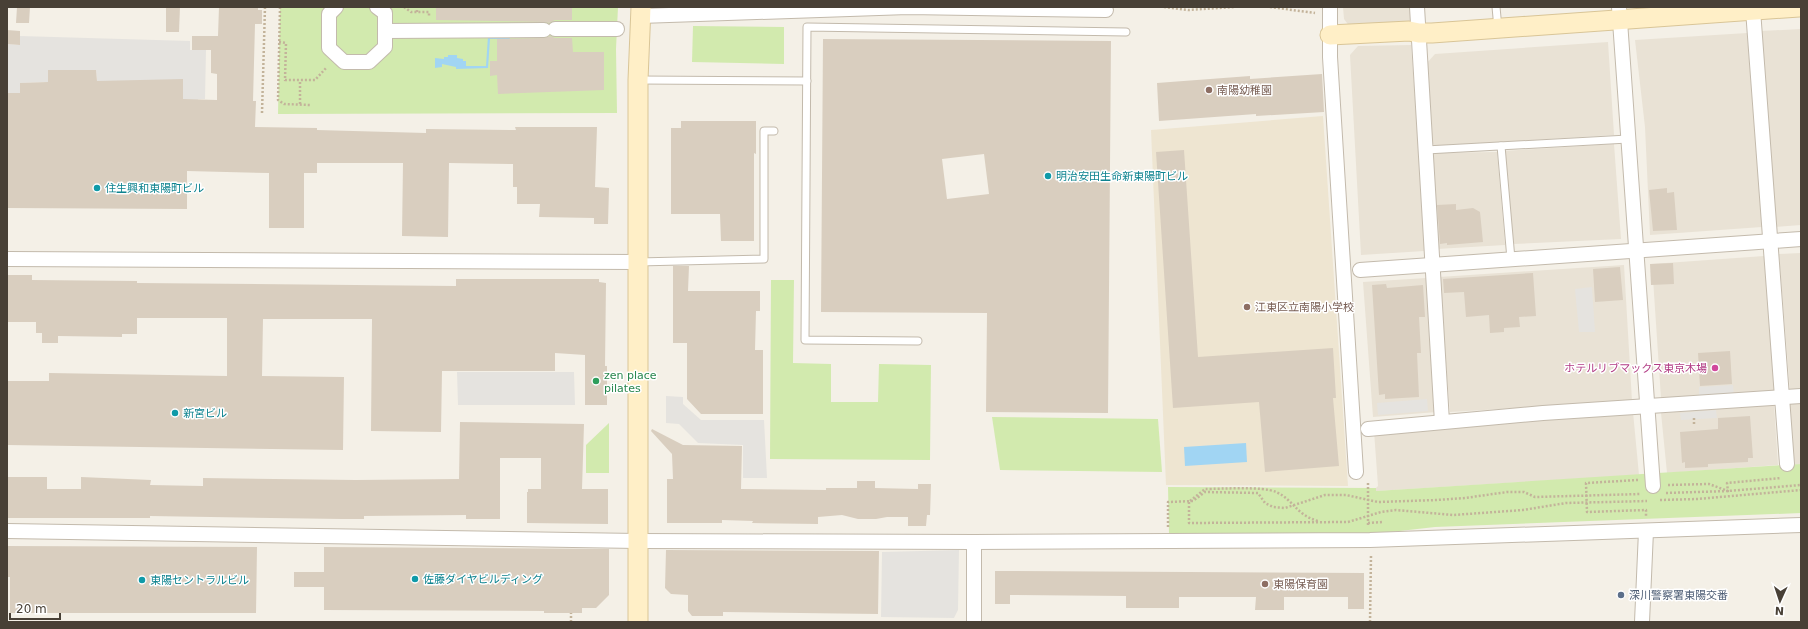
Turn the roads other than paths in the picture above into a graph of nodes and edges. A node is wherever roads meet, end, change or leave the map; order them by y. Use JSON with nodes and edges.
{"nodes":[{"id":1,"x":336,"y":7,"type":"edge"},
{"id":2,"x":377,"y":7,"type":"edge"},
{"id":3,"x":1417,"y":7,"type":"edge"},
{"id":4,"x":1496,"y":7,"type":"edge"},
{"id":5,"x":1792,"y":7,"type":"edge"},
{"id":6,"x":1106,"y":10,"type":"dead end"},
{"id":7,"x":1325,"y":10,"type":"edge"},
{"id":8,"x":1753,"y":10,"type":"junction"},
{"id":9,"x":640,"y":11,"type":"edge"},
{"id":10,"x":1620,"y":13,"type":"edge"},
{"id":11,"x":1498,"y":28,"type":"junction"},
{"id":12,"x":617,"y":29,"type":"dead end"},
{"id":13,"x":385,"y":31,"type":"junction"},
{"id":14,"x":1126,"y":32,"type":"dead end"},
{"id":15,"x":1419,"y":34,"type":"junction"},
{"id":16,"x":1330,"y":35,"type":"junction"},
{"id":17,"x":638,"y":80,"type":"junction"},
{"id":18,"x":807,"y":81,"type":"junction"},
{"id":19,"x":774,"y":131,"type":"dead end"},
{"id":20,"x":1628,"y":139,"type":"junction"},
{"id":21,"x":1501,"y":146,"type":"junction"},
{"id":22,"x":1426,"y":150,"type":"junction"},
{"id":23,"x":1801,"y":239,"type":"edge"},
{"id":24,"x":1770,"y":241,"type":"junction"},
{"id":25,"x":1636,"y":250,"type":"junction"},
{"id":26,"x":7,"y":259,"type":"edge"},
{"id":27,"x":1510,"y":259,"type":"junction"},
{"id":28,"x":638,"y":262,"type":"junction"},
{"id":29,"x":1433,"y":264,"type":"junction"},
{"id":30,"x":1360,"y":270,"type":"dead end"},
{"id":31,"x":918,"y":341,"type":"dead end"},
{"id":32,"x":1801,"y":396,"type":"edge"},
{"id":33,"x":1782,"y":398,"type":"junction"},
{"id":34,"x":1647,"y":407,"type":"junction"},
{"id":35,"x":1442,"y":422,"type":"junction"},
{"id":36,"x":1368,"y":429,"type":"dead end"},
{"id":37,"x":1787,"y":464,"type":"dead end"},
{"id":38,"x":1356,"y":472,"type":"dead end"},
{"id":39,"x":1655,"y":488,"type":"road end"},
{"id":40,"x":1801,"y":525,"type":"edge"},
{"id":41,"x":7,"y":531,"type":"edge"},
{"id":42,"x":1646,"y":531,"type":"junction"},
{"id":43,"x":638,"y":541,"type":"junction"},
{"id":44,"x":974,"y":542,"type":"junction"},
{"id":45,"x":638,"y":622,"type":"edge"},
{"id":46,"x":974,"y":622,"type":"edge"},
{"id":47,"x":1642,"y":622,"type":"edge"}],
"edges":[{"from":1,"to":13,"type":"street"},
{"from":2,"to":13,"type":"street"},
{"from":3,"to":15,"type":"street"},
{"from":4,"to":11,"type":"lane"},
{"from":5,"to":8,"type":"street"},
{"from":6,"to":9,"type":"street"},
{"from":7,"to":16,"type":"street"},
{"from":8,"to":10,"type":"street"},
{"from":8,"to":24,"type":"street"},
{"from":9,"to":17,"type":"street"},
{"from":10,"to":11,"type":"street"},
{"from":10,"to":20,"type":"street"},
{"from":11,"to":15,"type":"street"},
{"from":12,"to":13,"type":"street"},
{"from":14,"to":18,"type":"lane"},
{"from":15,"to":16,"type":"street"},
{"from":15,"to":22,"type":"street"},
{"from":16,"to":38,"type":"street"},
{"from":17,"to":18,"type":"lane"},
{"from":17,"to":28,"type":"street"},
{"from":18,"to":31,"type":"lane"},
{"from":19,"to":28,"type":"lane"},
{"from":20,"to":21,"type":"lane"},
{"from":20,"to":25,"type":"street"},
{"from":21,"to":22,"type":"lane"},
{"from":21,"to":27,"type":"lane"},
{"from":22,"to":29,"type":"street"},
{"from":23,"to":24,"type":"street"},
{"from":24,"to":25,"type":"street"},
{"from":24,"to":33,"type":"street"},
{"from":25,"to":27,"type":"street"},
{"from":25,"to":34,"type":"street"},
{"from":26,"to":28,"type":"street"},
{"from":27,"to":29,"type":"street"},
{"from":28,"to":43,"type":"street"},
{"from":29,"to":30,"type":"street"},
{"from":29,"to":35,"type":"street"},
{"from":32,"to":33,"type":"street"},
{"from":33,"to":34,"type":"street"},
{"from":33,"to":37,"type":"street"},
{"from":34,"to":35,"type":"street"},
{"from":34,"to":39,"type":"street"},
{"from":35,"to":36,"type":"street"},
{"from":40,"to":42,"type":"street"},
{"from":41,"to":43,"type":"street"},
{"from":42,"to":44,"type":"street"},
{"from":42,"to":47,"type":"street"},
{"from":43,"to":44,"type":"street"},
{"from":43,"to":45,"type":"street"},
{"from":44,"to":46,"type":"street"}]}
